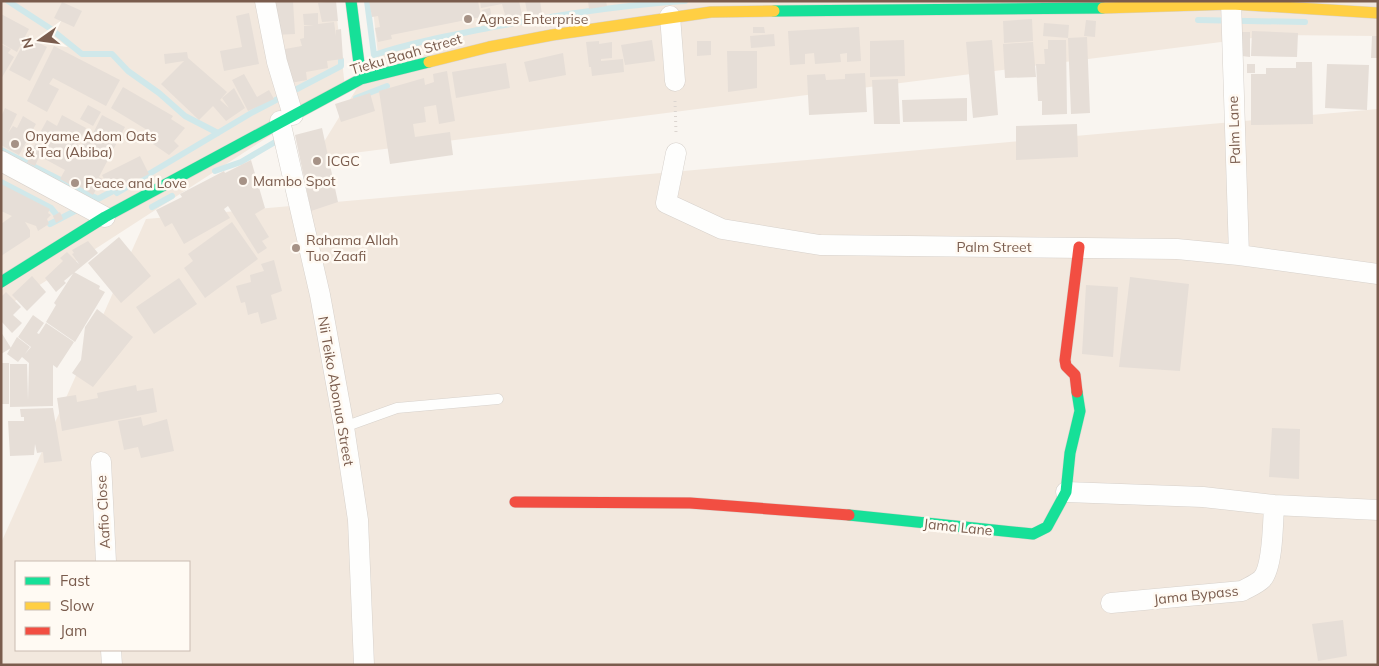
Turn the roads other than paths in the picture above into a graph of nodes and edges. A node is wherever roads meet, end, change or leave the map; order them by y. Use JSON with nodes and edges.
{"nodes":[{"id":1,"x":265,"y":1,"type":"edge"},
{"id":2,"x":351,"y":1,"type":"edge"},
{"id":3,"x":1232,"y":3,"type":"edge"},
{"id":4,"x":1378,"y":13,"type":"edge"},
{"id":5,"x":670,"y":16,"type":"junction"},
{"id":6,"x":361,"y":79,"type":"junction"},
{"id":7,"x":675,"y":81,"type":"road end"},
{"id":8,"x":287,"y":118,"type":"junction"},
{"id":9,"x":676,"y":153,"type":"road end"},
{"id":10,"x":1,"y":161,"type":"edge"},
{"id":11,"x":105,"y":217,"type":"junction"},
{"id":12,"x":1079,"y":247,"type":"junction"},
{"id":13,"x":1239,"y":255,"type":"junction"},
{"id":14,"x":1378,"y":274,"type":"edge"},
{"id":15,"x":1,"y":282,"type":"edge"},
{"id":16,"x":498,"y":399,"type":"dead end"},
{"id":17,"x":344,"y":427,"type":"junction"},
{"id":18,"x":101,"y":462,"type":"dead end"},
{"id":19,"x":1066,"y":492,"type":"junction"},
{"id":20,"x":515,"y":502,"type":"dead end"},
{"id":21,"x":1274,"y":505,"type":"junction"},
{"id":22,"x":1378,"y":510,"type":"edge"},
{"id":23,"x":106,"y":561,"type":"edge"},
{"id":24,"x":1111,"y":603,"type":"dead end"},
{"id":25,"x":111,"y":651,"type":"edge"},
{"id":26,"x":112,"y":665,"type":"edge"},
{"id":27,"x":364,"y":665,"type":"edge"}],
"edges":[{"from":1,"to":8,"type":"street","name":"Nii Teiko Abonua Street"},
{"from":2,"to":6,"type":"street"},
{"from":3,"to":4,"type":"street","name":"Tieku Baah Street"},
{"from":3,"to":5,"type":"street","name":"Tieku Baah Street"},
{"from":3,"to":13,"type":"street","name":"Palm Lane"},
{"from":5,"to":6,"type":"street","name":"Tieku Baah Street"},
{"from":5,"to":7,"type":"street"},
{"from":6,"to":8,"type":"street","name":"Tieku Baah Street"},
{"from":8,"to":11,"type":"street","name":"Tieku Baah Street"},
{"from":8,"to":17,"type":"street","name":"Nii Teiko Abonua Street"},
{"from":9,"to":12,"type":"street","name":"Palm Street"},
{"from":10,"to":11,"type":"street"},
{"from":11,"to":15,"type":"street","name":"Tieku Baah Street"},
{"from":12,"to":13,"type":"street","name":"Palm Street"},
{"from":12,"to":19,"type":"street"},
{"from":13,"to":14,"type":"street","name":"Palm Street"},
{"from":16,"to":17,"type":"lane"},
{"from":17,"to":27,"type":"street","name":"Nii Teiko Abonua Street"},
{"from":18,"to":23,"type":"street","name":"Aafio Close"},
{"from":19,"to":20,"type":"street","name":"Jama Lane"},
{"from":19,"to":21,"type":"street"},
{"from":21,"to":22,"type":"street"},
{"from":21,"to":24,"type":"street","name":"Jama Bypass"},
{"from":25,"to":26,"type":"street"}]}
